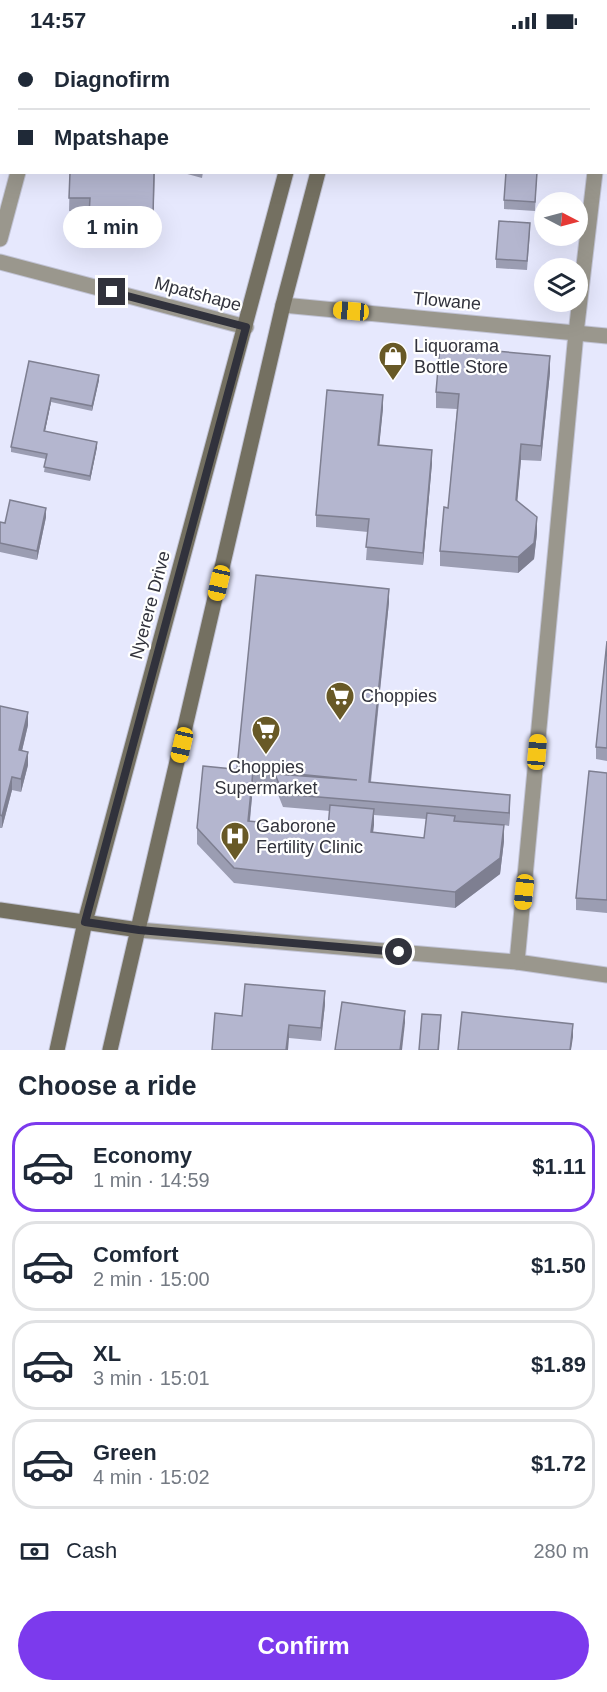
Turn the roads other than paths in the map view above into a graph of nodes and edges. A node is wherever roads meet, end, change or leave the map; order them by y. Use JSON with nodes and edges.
{"nodes":[{"id":1,"x":17,"y":174,"type":"edge"},
{"id":2,"x":285,"y":174,"type":"edge"},
{"id":3,"x":317,"y":174,"type":"edge"},
{"id":4,"x":595,"y":174,"type":"edge"},
{"id":5,"x":0,"y":239,"type":"edge"},
{"id":6,"x":0,"y":262,"type":"edge"},
{"id":7,"x":283,"y":305,"type":"junction"},
{"id":8,"x":246,"y":327,"type":"junction"},
{"id":9,"x":576,"y":333,"type":"junction"},
{"id":10,"x":607,"y":336,"type":"edge"},
{"id":11,"x":0,"y":910,"type":"edge"},
{"id":12,"x":85,"y":922,"type":"junction"},
{"id":13,"x":139,"y":930,"type":"junction"},
{"id":14,"x":517,"y":962,"type":"junction"},
{"id":15,"x":607,"y":975,"type":"edge"},
{"id":16,"x":57,"y":1050,"type":"edge"},
{"id":17,"x":110,"y":1050,"type":"edge"}],
"edges":[{"from":1,"to":5,"type":"street"},
{"from":2,"to":8,"type":"main road","name":"Nyerere Drive"},
{"from":3,"to":7,"type":"main road"},
{"from":4,"to":9,"type":"street"},
{"from":6,"to":8,"type":"street","name":"Mpatshape"},
{"from":7,"to":9,"type":"street","name":"Tlowane"},
{"from":7,"to":13,"type":"main road"},
{"from":8,"to":12,"type":"main road","name":"Nyerere Drive"},
{"from":9,"to":10,"type":"street","name":"Tlowane"},
{"from":9,"to":14,"type":"street"},
{"from":11,"to":12,"type":"main road"},
{"from":12,"to":13,"type":"main road"},
{"from":12,"to":16,"type":"main road","name":"Nyerere Drive"},
{"from":13,"to":14,"type":"street"},
{"from":13,"to":17,"type":"main road"},
{"from":14,"to":15,"type":"street"}]}
